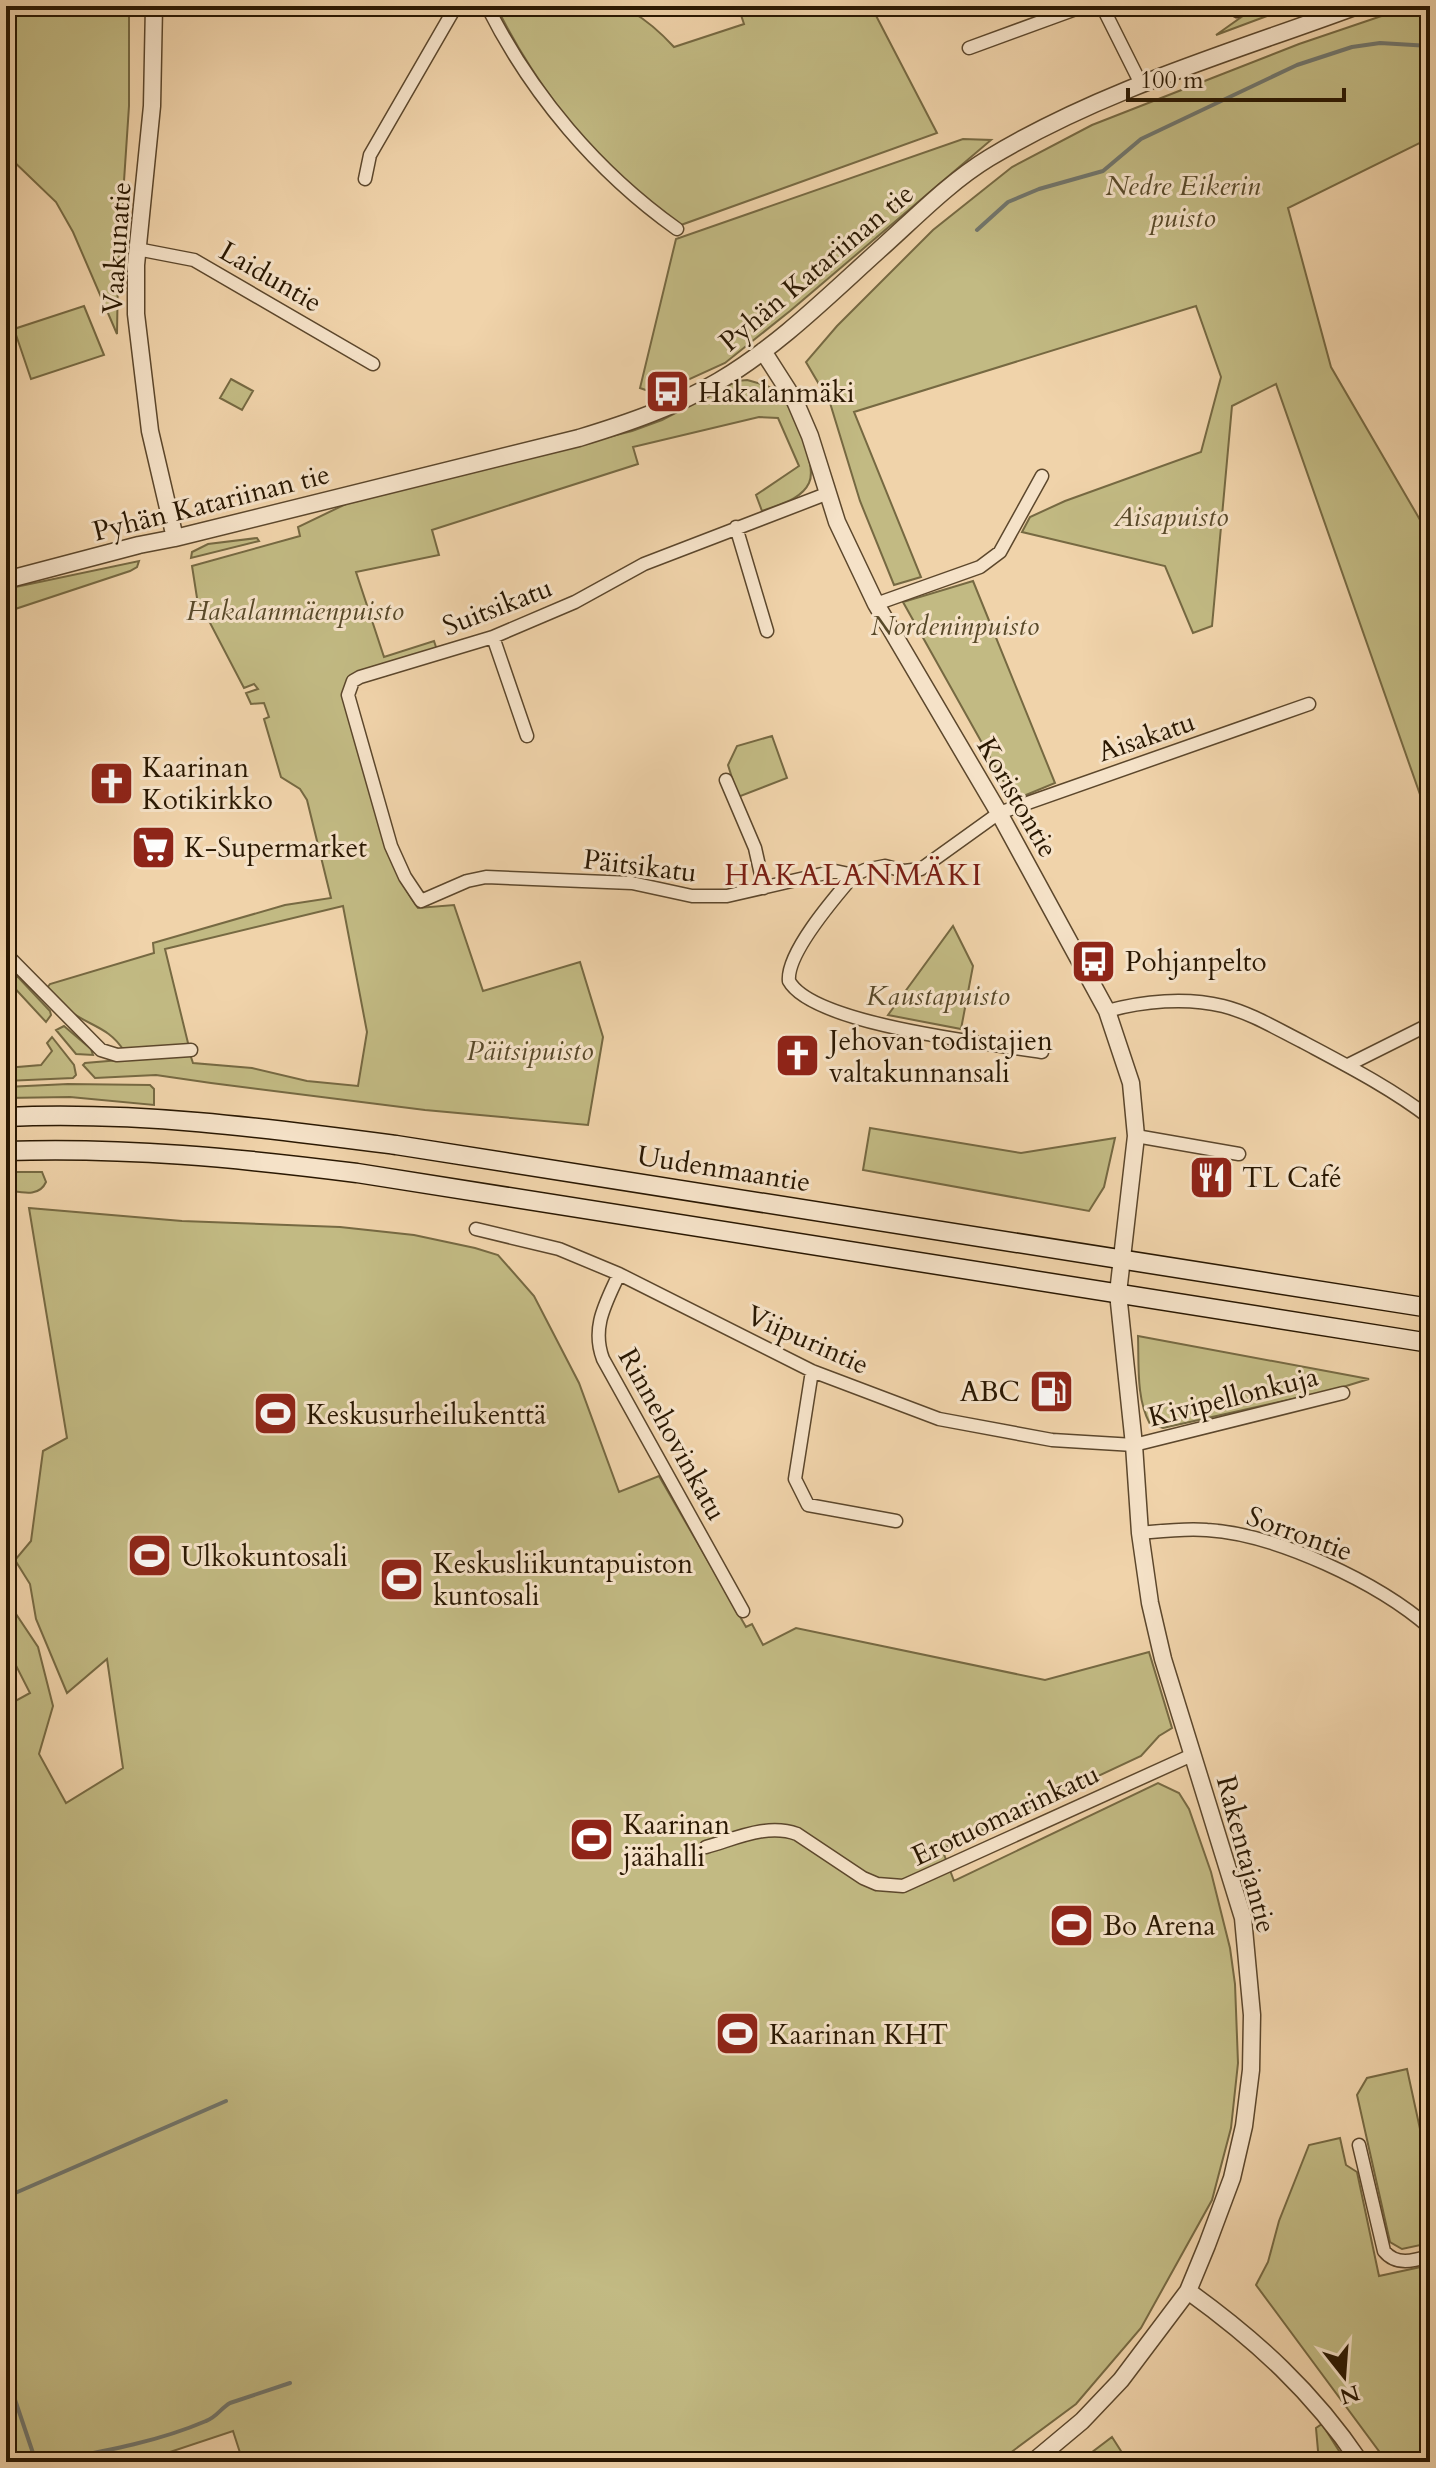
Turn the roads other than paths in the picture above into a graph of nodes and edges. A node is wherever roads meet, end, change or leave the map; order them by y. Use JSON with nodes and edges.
{"nodes":[{"id":1,"x":154,"y":6,"type":"edge"},
{"id":2,"x":456,"y":6,"type":"edge"},
{"id":3,"x":487,"y":6,"type":"edge"},
{"id":4,"x":1084,"y":6,"type":"edge"},
{"id":5,"x":1102,"y":6,"type":"edge"},
{"id":6,"x":1357,"y":6,"type":"edge"},
{"id":7,"x":969,"y":48,"type":"dead end"},
{"id":8,"x":1141,"y":84,"type":"junction"},
{"id":9,"x":365,"y":179,"type":"dead end"},
{"id":10,"x":677,"y":229,"type":"dead end"},
{"id":11,"x":137,"y":249,"type":"junction"},
{"id":12,"x":763,"y":351,"type":"junction"},
{"id":13,"x":373,"y":364,"type":"dead end"},
{"id":14,"x":1042,"y":476,"type":"dead end"},
{"id":15,"x":826,"y":494,"type":"junction"},
{"id":16,"x":736,"y":527,"type":"junction"},
{"id":17,"x":175,"y":538,"type":"junction"},
{"id":18,"x":6,"y":580,"type":"edge"},
{"id":19,"x":876,"y":604,"type":"junction"},
{"id":20,"x":767,"y":631,"type":"dead end"},
{"id":21,"x":493,"y":637,"type":"junction"},
{"id":22,"x":1309,"y":704,"type":"dead end"},
{"id":23,"x":527,"y":736,"type":"dead end"},
{"id":24,"x":726,"y":780,"type":"dead end"},
{"id":25,"x":999,"y":813,"type":"junction"},
{"id":26,"x":854,"y":875,"type":"junction"},
{"id":27,"x":764,"y":888,"type":"junction"},
{"id":28,"x":421,"y":901,"type":"joint"},
{"id":29,"x":6,"y":954,"type":"edge"},
{"id":30,"x":1107,"y":1011,"type":"junction"},
{"id":31,"x":1430,"y":1024,"type":"edge"},
{"id":32,"x":191,"y":1050,"type":"dead end"},
{"id":33,"x":1042,"y":1052,"type":"dead end"},
{"id":34,"x":1348,"y":1065,"type":"junction"},
{"id":35,"x":6,"y":1117,"type":"edge"},
{"id":36,"x":1430,"y":1118,"type":"edge"},
{"id":37,"x":1136,"y":1136,"type":"junction"},
{"id":38,"x":6,"y":1151,"type":"edge"},
{"id":39,"x":1239,"y":1154,"type":"dead end"},
{"id":40,"x":476,"y":1229,"type":"dead end"},
{"id":41,"x":1121,"y":1260,"type":"junction"},
{"id":42,"x":619,"y":1274,"type":"junction"},
{"id":43,"x":1118,"y":1293,"type":"junction"},
{"id":44,"x":1430,"y":1308,"type":"edge"},
{"id":45,"x":1430,"y":1343,"type":"edge"},
{"id":46,"x":812,"y":1371,"type":"junction"},
{"id":47,"x":1343,"y":1393,"type":"dead end"},
{"id":48,"x":1134,"y":1445,"type":"junction"},
{"id":49,"x":896,"y":1521,"type":"dead end"},
{"id":50,"x":1140,"y":1533,"type":"junction"},
{"id":51,"x":743,"y":1611,"type":"dead end"},
{"id":52,"x":1430,"y":1628,"type":"edge"},
{"id":53,"x":1192,"y":1755,"type":"junction"},
{"id":54,"x":706,"y":1847,"type":"dead end"},
{"id":55,"x":1359,"y":2145,"type":"dead end"},
{"id":56,"x":1430,"y":2256,"type":"edge"},
{"id":57,"x":1188,"y":2291,"type":"junction"},
{"id":58,"x":1033,"y":2462,"type":"edge"},
{"id":59,"x":1360,"y":2462,"type":"edge"}],
"edges":[{"from":1,"to":11,"type":"street","name":"Vaakunatie"},
{"from":2,"to":9,"type":"street"},
{"from":3,"to":10,"type":"street"},
{"from":4,"to":7,"type":"street"},
{"from":5,"to":8,"type":"street"},
{"from":6,"to":8,"type":"street","name":"Pyhän Katariinan tie"},
{"from":8,"to":12,"type":"street","name":"Pyhän Katariinan tie"},
{"from":11,"to":13,"type":"street","name":"Laiduntie"},
{"from":11,"to":17,"type":"street","name":"Vaakunatie"},
{"from":12,"to":15,"type":"street","name":"Koristontie"},
{"from":12,"to":17,"type":"street","name":"Pyhän Katariinan tie"},
{"from":14,"to":19,"type":"street"},
{"from":15,"to":16,"type":"street","name":"Suitsikatu"},
{"from":15,"to":19,"type":"street","name":"Koristontie"},
{"from":16,"to":20,"type":"street"},
{"from":16,"to":21,"type":"street","name":"Suitsikatu"},
{"from":17,"to":18,"type":"street","name":"Pyhän Katariinan tie"},
{"from":19,"to":25,"type":"street","name":"Koristontie"},
{"from":21,"to":23,"type":"street"},
{"from":21,"to":28,"type":"street","name":"Suitsikatu"},
{"from":22,"to":25,"type":"street","name":"Aisakatu"},
{"from":24,"to":27,"type":"street"},
{"from":25,"to":26,"type":"street","name":"Aisakatu"},
{"from":25,"to":30,"type":"street","name":"Koristontie"},
{"from":26,"to":27,"type":"street","name":"Päitsikatu"},
{"from":26,"to":33,"type":"street"},
{"from":27,"to":28,"type":"street","name":"Päitsikatu"},
{"from":29,"to":32,"type":"street"},
{"from":30,"to":34,"type":"street"},
{"from":30,"to":37,"type":"street","name":"Koristontie"},
{"from":31,"to":34,"type":"street"},
{"from":34,"to":36,"type":"street"},
{"from":35,"to":41,"type":"main road","name":"Uudenmaantie"},
{"from":37,"to":39,"type":"street"},
{"from":37,"to":41,"type":"street","name":"Koristontie"},
{"from":38,"to":43,"type":"main road"},
{"from":40,"to":42,"type":"street","name":"Viipurintie"},
{"from":41,"to":43,"type":"street","name":"Koristontie"},
{"from":41,"to":44,"type":"main road","name":"Uudenmaantie"},
{"from":42,"to":46,"type":"street","name":"Viipurintie"},
{"from":42,"to":51,"type":"street","name":"Rinnehovinkatu"},
{"from":43,"to":45,"type":"main road"},
{"from":43,"to":48,"type":"street","name":"Rakentajantie"},
{"from":46,"to":48,"type":"street","name":"Viipurintie"},
{"from":46,"to":49,"type":"street"},
{"from":47,"to":48,"type":"street","name":"Kivipellonkuja"},
{"from":48,"to":50,"type":"street","name":"Rakentajantie"},
{"from":50,"to":52,"type":"street","name":"Sorrontie"},
{"from":50,"to":53,"type":"street","name":"Rakentajantie"},
{"from":53,"to":54,"type":"street","name":"Erotuomarinkatu"},
{"from":53,"to":57,"type":"street","name":"Rakentajantie"},
{"from":55,"to":56,"type":"street"},
{"from":57,"to":58,"type":"street","name":"Rakentajantie"},
{"from":57,"to":59,"type":"street"}]}
